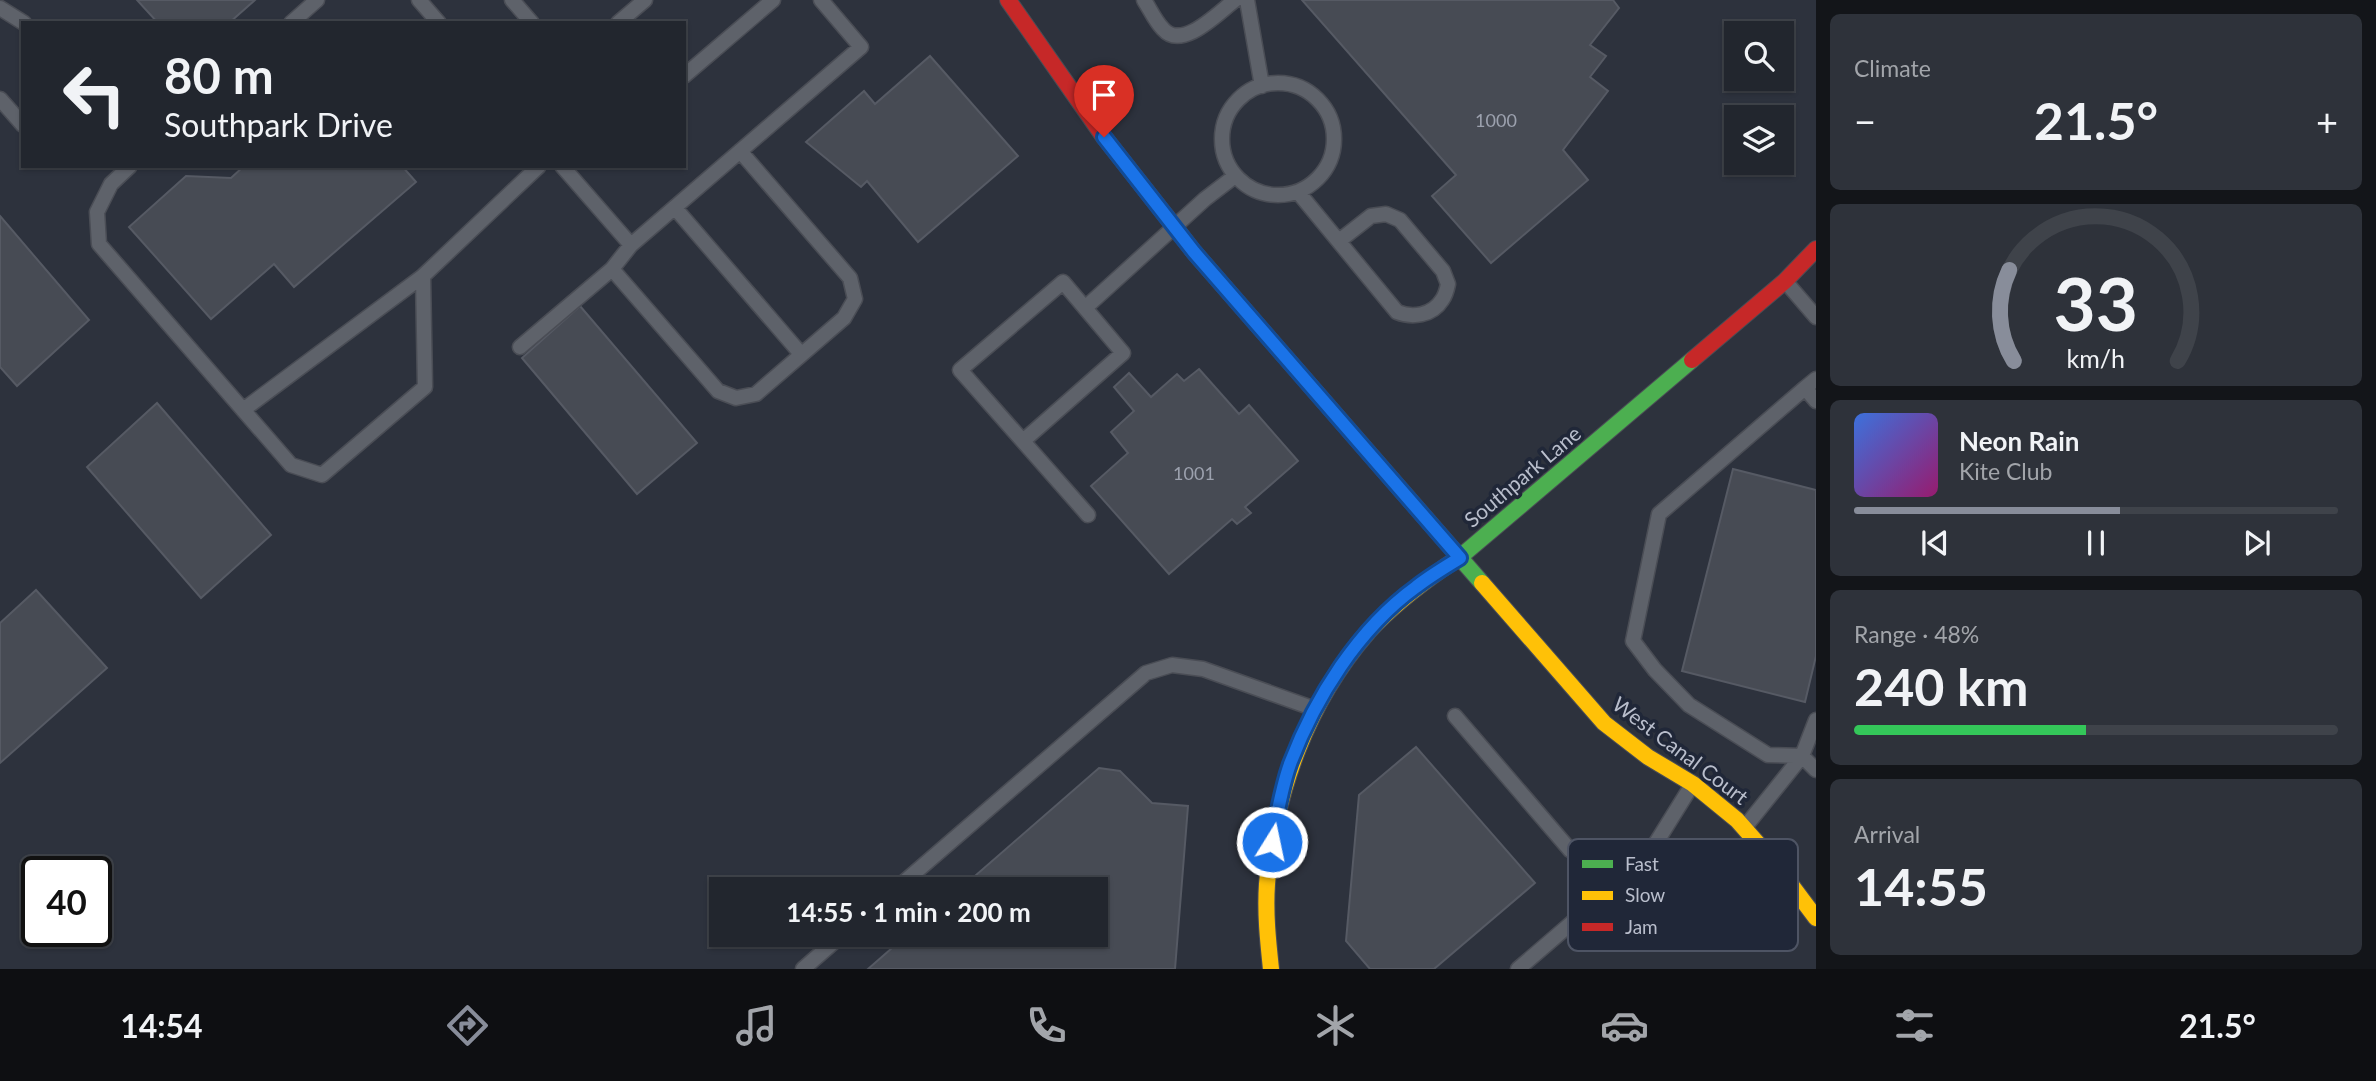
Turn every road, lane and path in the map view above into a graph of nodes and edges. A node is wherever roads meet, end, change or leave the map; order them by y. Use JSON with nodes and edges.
{"nodes":[{"id":1,"x":419,"y":0,"type":"edge"},
{"id":2,"x":645,"y":0,"type":"edge"},
{"id":3,"x":773,"y":0,"type":"edge"},
{"id":4,"x":821,"y":0,"type":"edge"},
{"id":5,"x":1008,"y":0,"type":"edge"},
{"id":6,"x":1144,"y":0,"type":"edge"},
{"id":7,"x":1235,"y":0,"type":"edge"},
{"id":8,"x":1247,"y":0,"type":"edge"},
{"id":9,"x":313,"y":1,"type":"edge"},
{"id":10,"x":515,"y":1,"type":"edge"},
{"id":11,"x":0,"y":8,"type":"edge"},
{"id":12,"x":21,"y":21,"type":"edge"},
{"id":13,"x":293,"y":21,"type":"edge"},
{"id":14,"x":437,"y":21,"type":"edge"},
{"id":15,"x":530,"y":21,"type":"edge"},
{"id":16,"x":620,"y":21,"type":"edge"},
{"id":17,"x":686,"y":74,"type":"edge"},
{"id":18,"x":1262,"y":86,"type":"junction"},
{"id":19,"x":0,"y":99,"type":"edge"},
{"id":20,"x":21,"y":123,"type":"edge"},
{"id":21,"x":740,"y":151,"type":"junction"},
{"id":22,"x":128,"y":168,"type":"edge"},
{"id":23,"x":537,"y":168,"type":"edge"},
{"id":24,"x":564,"y":168,"type":"edge"},
{"id":25,"x":1235,"y":176,"type":"junction"},
{"id":26,"x":1298,"y":192,"type":"junction"},
{"id":27,"x":675,"y":208,"type":"junction"},
{"id":28,"x":1175,"y":227,"type":"junction"},
{"id":29,"x":1339,"y":241,"type":"junction"},
{"id":30,"x":631,"y":245,"type":"junction"},
{"id":31,"x":1816,"y":249,"type":"edge"},
{"id":32,"x":612,"y":269,"type":"junction"},
{"id":33,"x":423,"y":276,"type":"junction"},
{"id":34,"x":1784,"y":281,"type":"junction"},
{"id":35,"x":1085,"y":308,"type":"junction"},
{"id":36,"x":1816,"y":317,"type":"edge"},
{"id":37,"x":520,"y":346,"type":"dead end"},
{"id":38,"x":801,"y":354,"type":"junction"},
{"id":39,"x":1811,"y":384,"type":"edge"},
{"id":40,"x":1816,"y":401,"type":"edge"},
{"id":41,"x":243,"y":410,"type":"junction"},
{"id":42,"x":1023,"y":441,"type":"junction"},
{"id":43,"x":1088,"y":515,"type":"dead end"},
{"id":44,"x":1460,"y":558,"type":"junction"},
{"id":45,"x":1316,"y":709,"type":"junction"},
{"id":46,"x":1455,"y":716,"type":"dead end"},
{"id":47,"x":1816,"y":720,"type":"edge"},
{"id":48,"x":1802,"y":756,"type":"junction"},
{"id":49,"x":1816,"y":770,"type":"edge"},
{"id":50,"x":1692,"y":784,"type":"junction"},
{"id":51,"x":1744,"y":828,"type":"junction"},
{"id":52,"x":1658,"y":839,"type":"edge"},
{"id":53,"x":1754,"y":839,"type":"edge"},
{"id":54,"x":1568,"y":848,"type":"edge"},
{"id":55,"x":910,"y":877,"type":"edge"},
{"id":56,"x":1798,"y":894,"type":"edge"},
{"id":57,"x":1816,"y":918,"type":"edge"},
{"id":58,"x":1568,"y":926,"type":"edge"},
{"id":59,"x":828,"y":947,"type":"edge"},
{"id":60,"x":803,"y":969,"type":"edge"},
{"id":61,"x":1271,"y":969,"type":"edge"},
{"id":62,"x":1518,"y":969,"type":"edge"}],
"edges":[{"from":1,"to":14,"type":"lane"},
{"from":2,"to":16,"type":"lane"},
{"from":3,"to":17,"type":"lane"},
{"from":4,"to":21,"type":"lane"},
{"from":5,"to":28,"type":"street","name":"West Canal Court"},
{"from":6,"to":7,"type":"lane"},
{"from":8,"to":18,"type":"lane"},
{"from":9,"to":13,"type":"lane"},
{"from":10,"to":15,"type":"lane"},
{"from":11,"to":12,"type":"lane"},
{"from":18,"to":25,"type":"lane"},
{"from":18,"to":26,"type":"lane"},
{"from":19,"to":20,"type":"lane"},
{"from":21,"to":27,"type":"lane"},
{"from":21,"to":38,"type":"lane"},
{"from":22,"to":41,"type":"lane"},
{"from":23,"to":33,"type":"lane"},
{"from":24,"to":30,"type":"lane"},
{"from":25,"to":26,"type":"lane"},
{"from":25,"to":28,"type":"lane"},
{"from":26,"to":29,"type":"lane"},
{"from":27,"to":30,"type":"lane"},
{"from":27,"to":38,"type":"lane"},
{"from":28,"to":35,"type":"lane"},
{"from":28,"to":44,"type":"street","name":"West Canal Court"},
{"from":29,"to":29,"type":"lane"},
{"from":30,"to":32,"type":"lane"},
{"from":31,"to":34,"type":"street","name":"Southpark Lane"},
{"from":32,"to":37,"type":"lane"},
{"from":32,"to":38,"type":"lane"},
{"from":33,"to":41,"type":"lane"},
{"from":33,"to":41,"type":"lane"},
{"from":34,"to":36,"type":"lane"},
{"from":34,"to":44,"type":"street","name":"Southpark Lane"},
{"from":35,"to":42,"type":"lane"},
{"from":35,"to":42,"type":"lane"},
{"from":39,"to":40,"type":"lane"},
{"from":39,"to":48,"type":"lane"},
{"from":42,"to":43,"type":"lane"},
{"from":44,"to":45,"type":"street","name":"Southpark Lane"},
{"from":44,"to":50,"type":"street","name":"West Canal Court"},
{"from":45,"to":55,"type":"lane"},
{"from":45,"to":61,"type":"street","name":"Southpark Lane"},
{"from":46,"to":54,"type":"lane"},
{"from":47,"to":48,"type":"lane"},
{"from":48,"to":49,"type":"lane"},
{"from":48,"to":51,"type":"lane"},
{"from":50,"to":51,"type":"street","name":"West Canal Court"},
{"from":50,"to":52,"type":"lane"},
{"from":51,"to":53,"type":"street","name":"West Canal Court"},
{"from":56,"to":57,"type":"street","name":"West Canal Court"},
{"from":58,"to":62,"type":"lane"},
{"from":59,"to":60,"type":"lane"}]}
